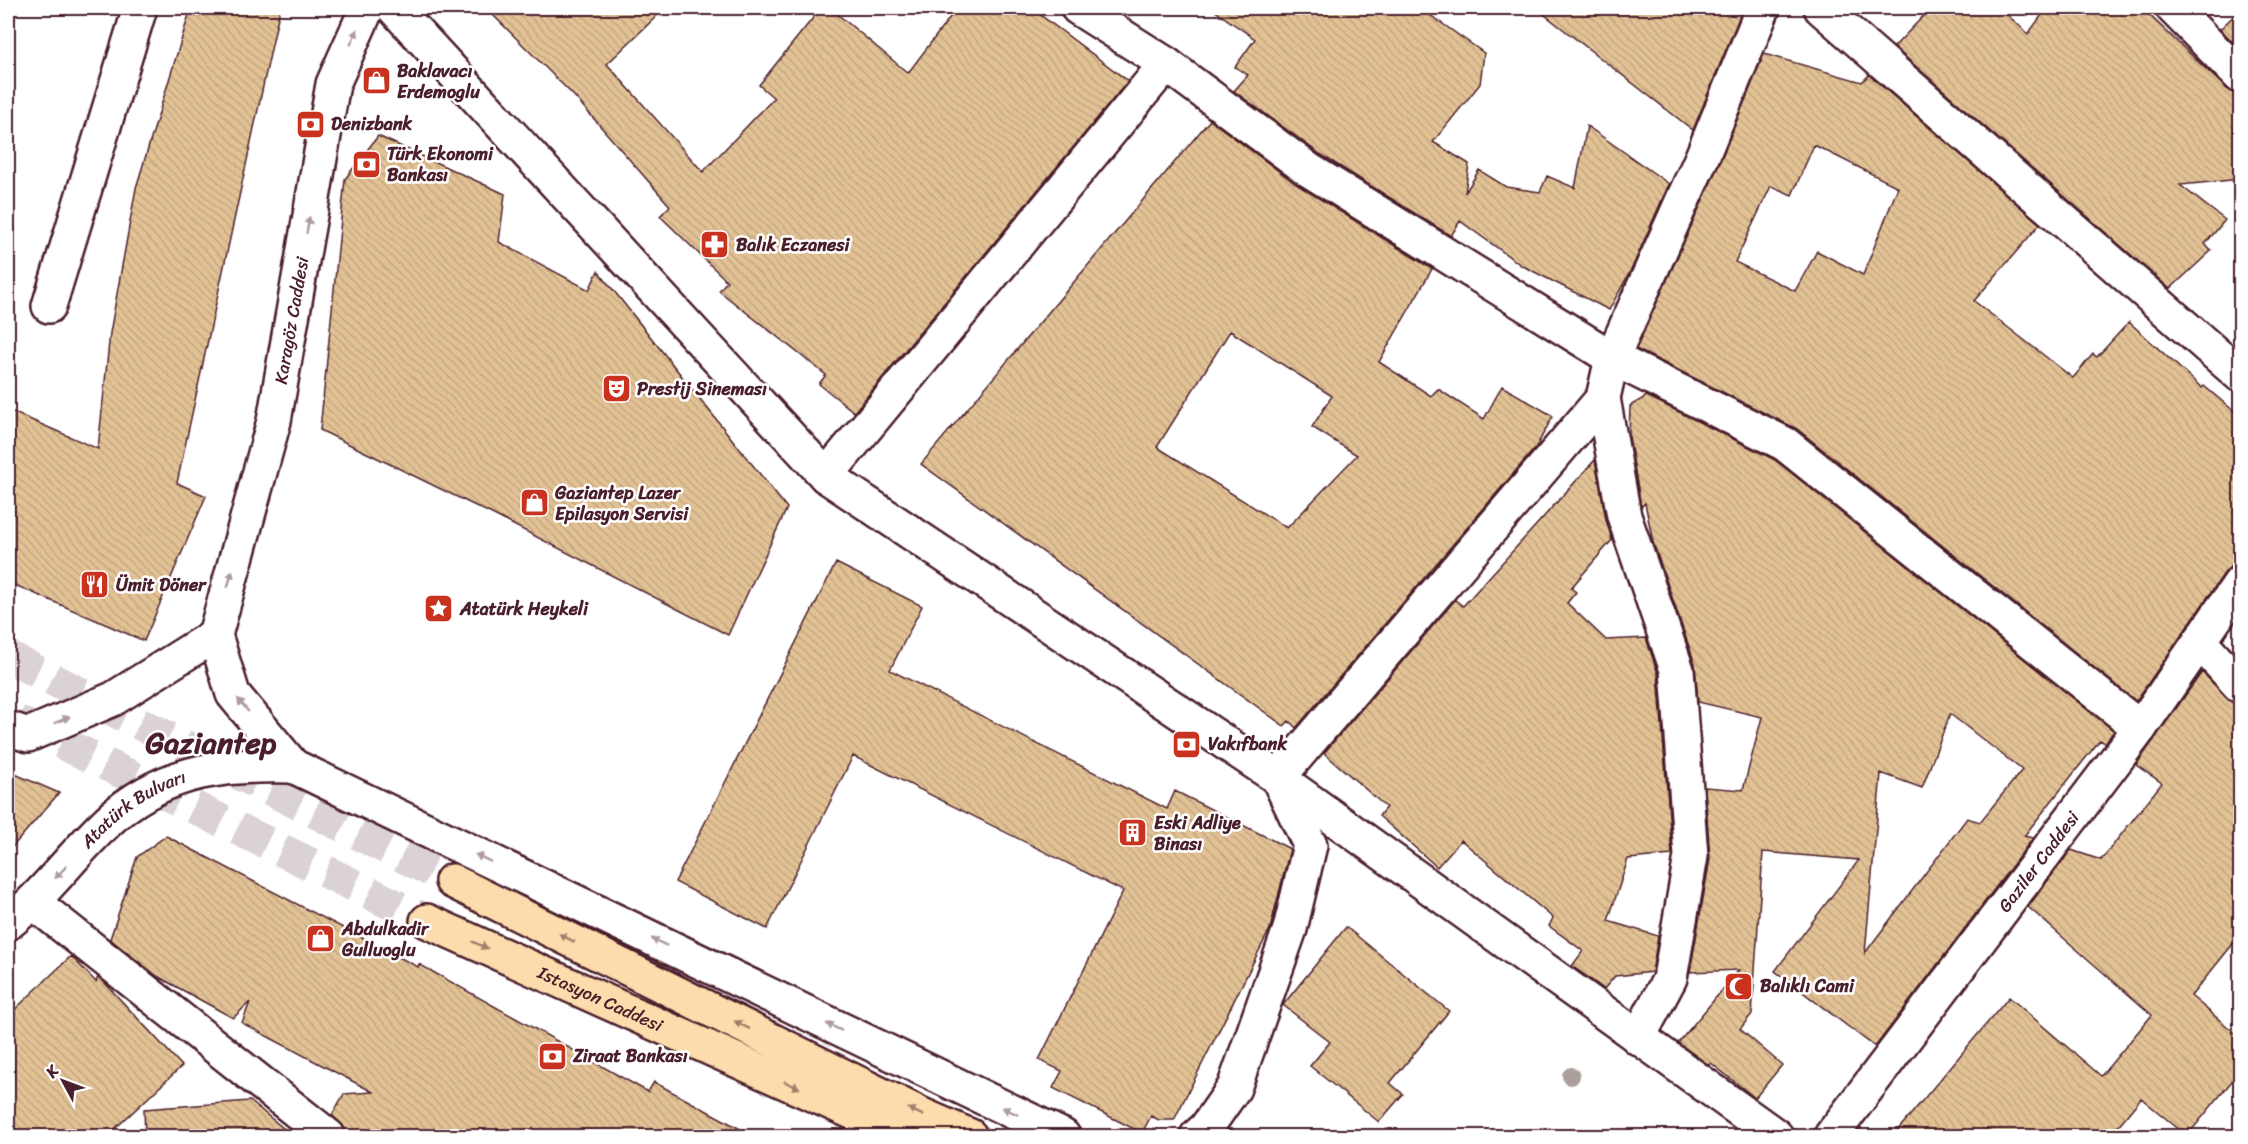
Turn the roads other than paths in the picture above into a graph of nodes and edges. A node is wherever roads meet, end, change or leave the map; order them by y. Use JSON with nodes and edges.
{"nodes":[{"id":1,"x":140,"y":8,"type":"edge"},
{"id":2,"x":367,"y":8,"type":"edge"},
{"id":3,"x":394,"y":8,"type":"edge"},
{"id":4,"x":1078,"y":8,"type":"edge"},
{"id":5,"x":1763,"y":8,"type":"edge"},
{"id":6,"x":1821,"y":8,"type":"edge"},
{"id":7,"x":2173,"y":8,"type":"edge"},
{"id":8,"x":1166,"y":64,"type":"junction"},
{"id":9,"x":2241,"y":76,"type":"edge"},
{"id":10,"x":49,"y":306,"type":"dead end"},
{"id":11,"x":1612,"y":358,"type":"junction"},
{"id":12,"x":2241,"y":375,"type":"edge"},
{"id":13,"x":1603,"y":398,"type":"junction"},
{"id":14,"x":826,"y":476,"type":"junction"},
{"id":15,"x":2241,"y":583,"type":"edge"},
{"id":16,"x":215,"y":635,"type":"junction"},
{"id":17,"x":2200,"y":642,"type":"junction"},
{"id":18,"x":2241,"y":686,"type":"edge"},
{"id":19,"x":8,"y":728,"type":"edge"},
{"id":20,"x":2140,"y":728,"type":"junction"},
{"id":21,"x":293,"y":766,"type":"junction"},
{"id":22,"x":1278,"y":778,"type":"junction"},
{"id":23,"x":452,"y":881,"type":"tunnel mouth"},
{"id":24,"x":33,"y":903,"type":"junction"},
{"id":25,"x":427,"y":921,"type":"tunnel mouth"},
{"id":26,"x":8,"y":923,"type":"edge"},
{"id":27,"x":1638,"y":1038,"type":"junction"},
{"id":28,"x":328,"y":1137,"type":"edge"},
{"id":29,"x":905,"y":1137,"type":"edge"},
{"id":30,"x":970,"y":1137,"type":"edge"},
{"id":31,"x":1063,"y":1137,"type":"edge"},
{"id":32,"x":1197,"y":1137,"type":"edge"},
{"id":33,"x":1776,"y":1137,"type":"edge"},
{"id":34,"x":1831,"y":1137,"type":"edge"}],
"edges":[{"from":1,"to":10,"type":"street"},
{"from":16,"to":2,"type":"street","name":"Karagöz Caddesi","one_way":true},
{"from":3,"to":14,"type":"street"},
{"from":4,"to":8,"type":"street"},
{"from":5,"to":11,"type":"street"},
{"from":6,"to":12,"type":"street"},
{"from":7,"to":9,"type":"street"},
{"from":8,"to":11,"type":"street"},
{"from":8,"to":14,"type":"street"},
{"from":11,"to":13,"type":"street"},
{"from":11,"to":20,"type":"street"},
{"from":13,"to":22,"type":"street"},
{"from":13,"to":27,"type":"street"},
{"from":14,"to":22,"type":"street"},
{"from":15,"to":17,"type":"street","name":"Gaziler Caddesi"},
{"from":19,"to":16,"type":"street","one_way":true},
{"from":21,"to":16,"type":"street","one_way":true},
{"from":17,"to":18,"type":"street"},
{"from":17,"to":20,"type":"street","name":"Gaziler Caddesi"},
{"from":20,"to":34,"type":"street","name":"Gaziler Caddesi"},
{"from":21,"to":24,"type":"street","name":"Atatürk Bulvarı","one_way":true},
{"from":31,"to":21,"type":"street","one_way":true},
{"from":22,"to":27,"type":"street"},
{"from":22,"to":32,"type":"street"},
{"from":30,"to":23,"type":"main road","one_way":true},
{"from":24,"to":26,"type":"street","name":"Atatürk Bulvarı"},
{"from":24,"to":28,"type":"street"},
{"from":25,"to":29,"type":"main road","name":"Istasyon Caddesi","one_way":true},
{"from":27,"to":33,"type":"street"}]}
